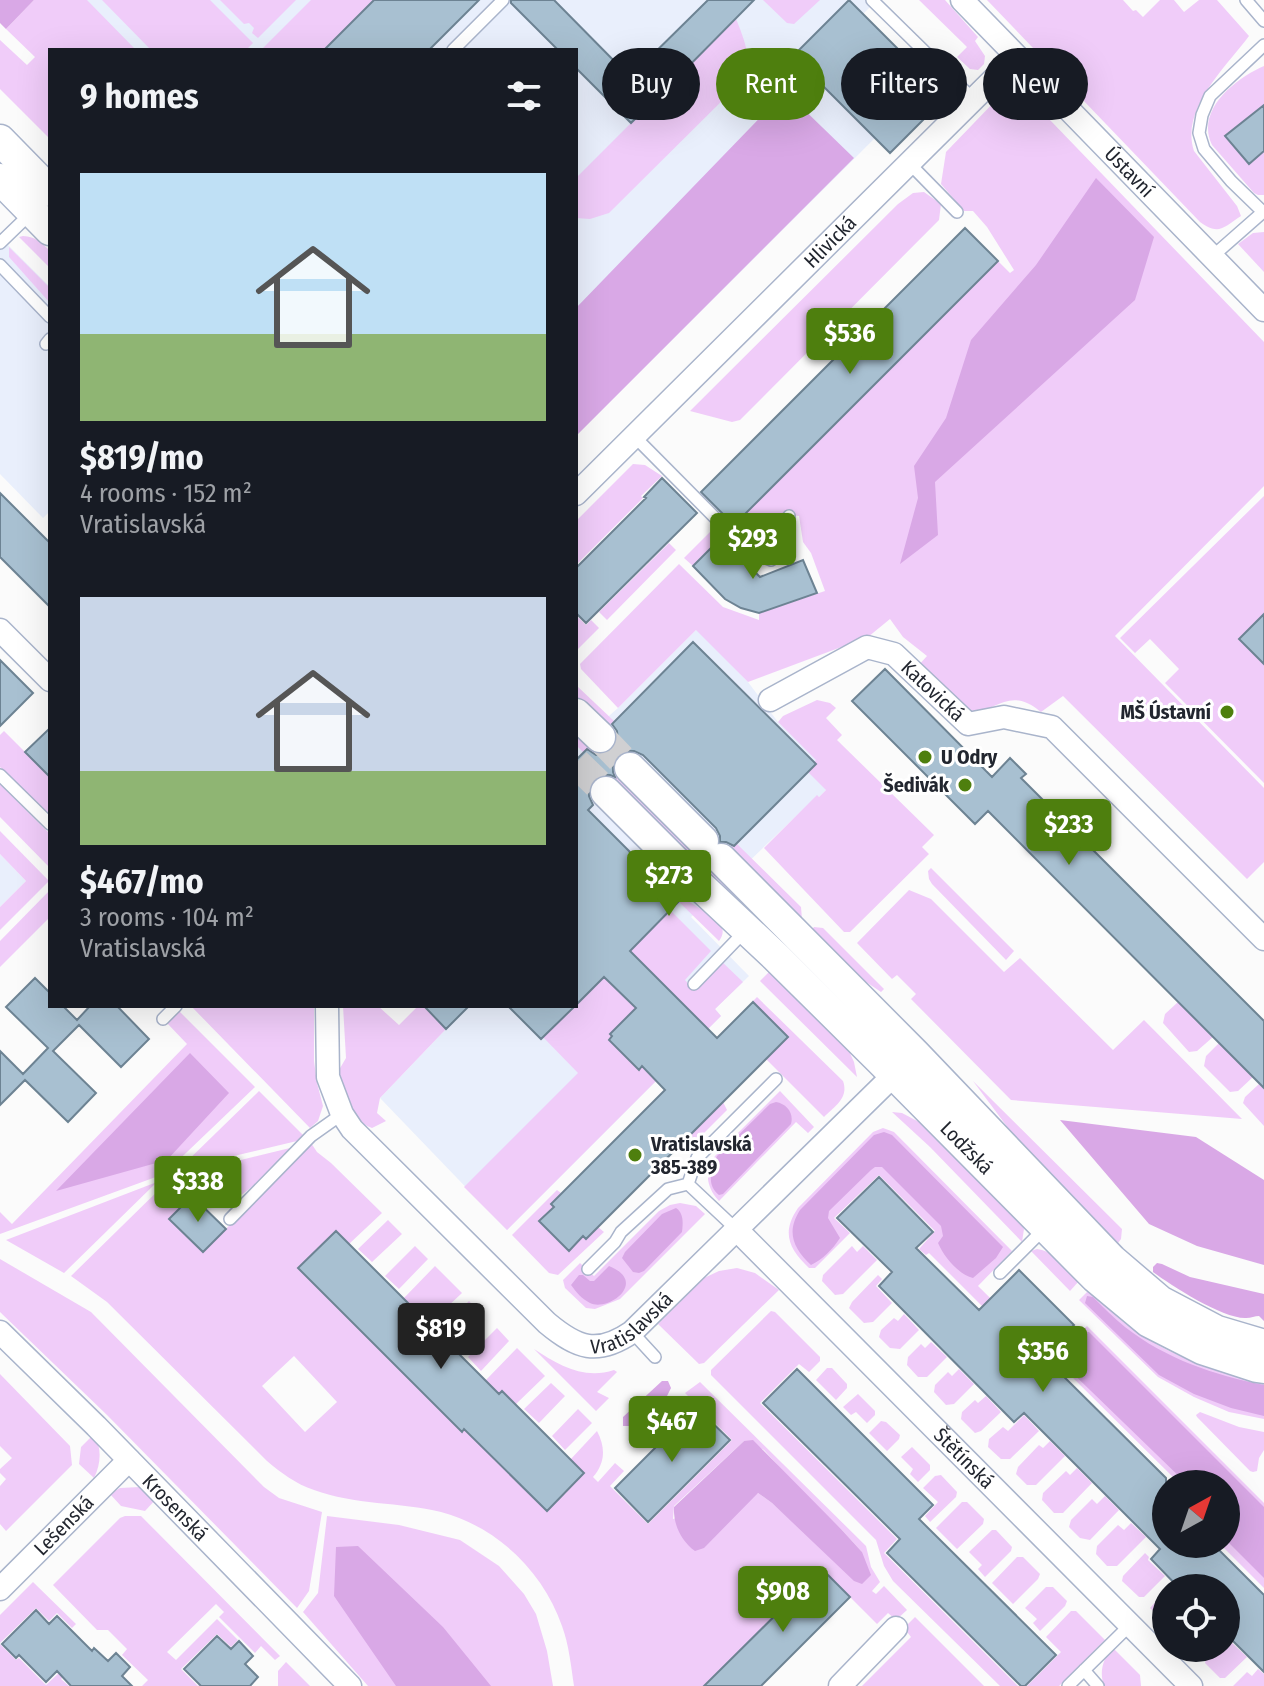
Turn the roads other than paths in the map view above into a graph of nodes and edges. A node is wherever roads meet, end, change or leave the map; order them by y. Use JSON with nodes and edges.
{"nodes":[{"id":1,"x":503,"y":0,"type":"edge"},
{"id":2,"x":872,"y":0,"type":"edge"},
{"id":3,"x":962,"y":0,"type":"edge"},
{"id":4,"x":1246,"y":0,"type":"edge"},
{"id":5,"x":1264,"y":21,"type":"edge"},
{"id":6,"x":1264,"y":45,"type":"edge"},
{"id":7,"x":455,"y":48,"type":"edge"},
{"id":8,"x":1007,"y":48,"type":"edge"},
{"id":9,"x":983,"y":89,"type":"edge"},
{"id":10,"x":973,"y":99,"type":"junction"},
{"id":11,"x":1078,"y":120,"type":"edge"},
{"id":12,"x":0,"y":140,"type":"edge"},
{"id":13,"x":909,"y":163,"type":"junction"},
{"id":14,"x":0,"y":179,"type":"edge"},
{"id":15,"x":45,"y":207,"type":"edge"},
{"id":16,"x":957,"y":212,"type":"dead end"},
{"id":17,"x":1263,"y":212,"type":"edge"},
{"id":18,"x":0,"y":243,"type":"edge"},
{"id":19,"x":1213,"y":256,"type":"junction"},
{"id":20,"x":0,"y":265,"type":"edge"},
{"id":21,"x":1264,"y":310,"type":"edge"},
{"id":22,"x":48,"y":315,"type":"edge"},
{"id":23,"x":634,"y":436,"type":"junction"},
{"id":24,"x":578,"y":492,"type":"edge"},
{"id":25,"x":789,"y":516,"type":"dead end"},
{"id":26,"x":0,"y":630,"type":"edge"},
{"id":27,"x":48,"y":678,"type":"edge"},
{"id":28,"x":770,"y":700,"type":"dead end"},
{"id":29,"x":578,"y":716,"type":"edge"},
{"id":30,"x":600,"y":737,"type":"tunnel mouth"},
{"id":31,"x":630,"y":768,"type":"tunnel mouth"},
{"id":32,"x":0,"y":775,"type":"edge"},
{"id":33,"x":606,"y":792,"type":"tunnel mouth"},
{"id":34,"x":48,"y":822,"type":"edge"},
{"id":35,"x":746,"y":930,"type":"junction"},
{"id":36,"x":1264,"y":939,"type":"edge"},
{"id":37,"x":694,"y":984,"type":"dead end"},
{"id":38,"x":174,"y":1008,"type":"edge"},
{"id":39,"x":327,"y":1008,"type":"edge"},
{"id":40,"x":163,"y":1019,"type":"dead end"},
{"id":41,"x":905,"y":1064,"type":"junction"},
{"id":42,"x":776,"y":1079,"type":"dead end"},
{"id":43,"x":342,"y":1114,"type":"junction"},
{"id":44,"x":688,"y":1184,"type":"junction"},
{"id":45,"x":230,"y":1219,"type":"dead end"},
{"id":46,"x":1045,"y":1227,"type":"junction"},
{"id":47,"x":737,"y":1230,"type":"junction"},
{"id":48,"x":588,"y":1269,"type":"dead end"},
{"id":49,"x":1000,"y":1273,"type":"dead end"},
{"id":50,"x":0,"y":1332,"type":"edge"},
{"id":51,"x":632,"y":1332,"type":"junction"},
{"id":52,"x":1264,"y":1345,"type":"edge"},
{"id":53,"x":655,"y":1357,"type":"dead end"},
{"id":54,"x":1264,"y":1368,"type":"edge"},
{"id":55,"x":129,"y":1460,"type":"junction"},
{"id":56,"x":0,"y":1589,"type":"edge"},
{"id":57,"x":1130,"y":1625,"type":"junction"},
{"id":58,"x":896,"y":1628,"type":"dead end"},
{"id":59,"x":1084,"y":1670,"type":"junction"},
{"id":60,"x":1183,"y":1683,"type":"edge"},
{"id":61,"x":350,"y":1686,"type":"edge"},
{"id":62,"x":840,"y":1686,"type":"edge"},
{"id":63,"x":1068,"y":1686,"type":"edge"},
{"id":64,"x":1098,"y":1686,"type":"edge"}],
"edges":[{"from":1,"to":7,"type":"lane"},
{"from":2,"to":10,"type":"lane"},
{"from":3,"to":8,"type":"street","name":"Ústavní"},
{"from":4,"to":5,"type":"lane"},
{"from":6,"to":17,"type":"lane"},
{"from":9,"to":10,"type":"street","name":"Hlivická"},
{"from":10,"to":13,"type":"street","name":"Hlivická"},
{"from":11,"to":19,"type":"street","name":"Ústavní"},
{"from":12,"to":15,"type":"street"},
{"from":13,"to":16,"type":"lane"},
{"from":13,"to":23,"type":"street","name":"Hlivická"},
{"from":14,"to":15,"type":"street"},
{"from":15,"to":18,"type":"lane"},
{"from":17,"to":19,"type":"lane"},
{"from":19,"to":21,"type":"street","name":"Ústavní"},
{"from":20,"to":22,"type":"lane"},
{"from":23,"to":24,"type":"street","name":"Hlivická"},
{"from":23,"to":25,"type":"lane"},
{"from":26,"to":27,"type":"street"},
{"from":28,"to":36,"type":"street","name":"Katovická"},
{"from":29,"to":30,"type":"street"},
{"from":31,"to":41,"type":"street","name":"Lodžská"},
{"from":32,"to":34,"type":"lane"},
{"from":33,"to":35,"type":"street","name":"Lodžská"},
{"from":35,"to":37,"type":"lane"},
{"from":35,"to":41,"type":"street","name":"Lodžská"},
{"from":38,"to":40,"type":"lane"},
{"from":39,"to":43,"type":"street","name":"Vratislavská"},
{"from":41,"to":46,"type":"street","name":"Lodžská"},
{"from":41,"to":47,"type":"street","name":"Vratislavská"},
{"from":41,"to":52,"type":"street","name":"Lodžská"},
{"from":42,"to":44,"type":"lane"},
{"from":43,"to":45,"type":"lane"},
{"from":43,"to":51,"type":"street","name":"Vratislavská"},
{"from":44,"to":47,"type":"lane"},
{"from":44,"to":48,"type":"lane"},
{"from":46,"to":49,"type":"lane"},
{"from":46,"to":54,"type":"street","name":"Lodžská"},
{"from":47,"to":51,"type":"street","name":"Vratislavská"},
{"from":47,"to":57,"type":"street","name":"Štětínská"},
{"from":50,"to":55,"type":"street","name":"Krosenská"},
{"from":51,"to":53,"type":"lane"},
{"from":55,"to":56,"type":"street","name":"Lešenská"},
{"from":55,"to":61,"type":"street","name":"Krosenská"},
{"from":57,"to":59,"type":"lane"},
{"from":57,"to":60,"type":"street","name":"Štětínská"},
{"from":58,"to":62,"type":"street"},
{"from":59,"to":63,"type":"lane"},
{"from":59,"to":64,"type":"lane"}]}
